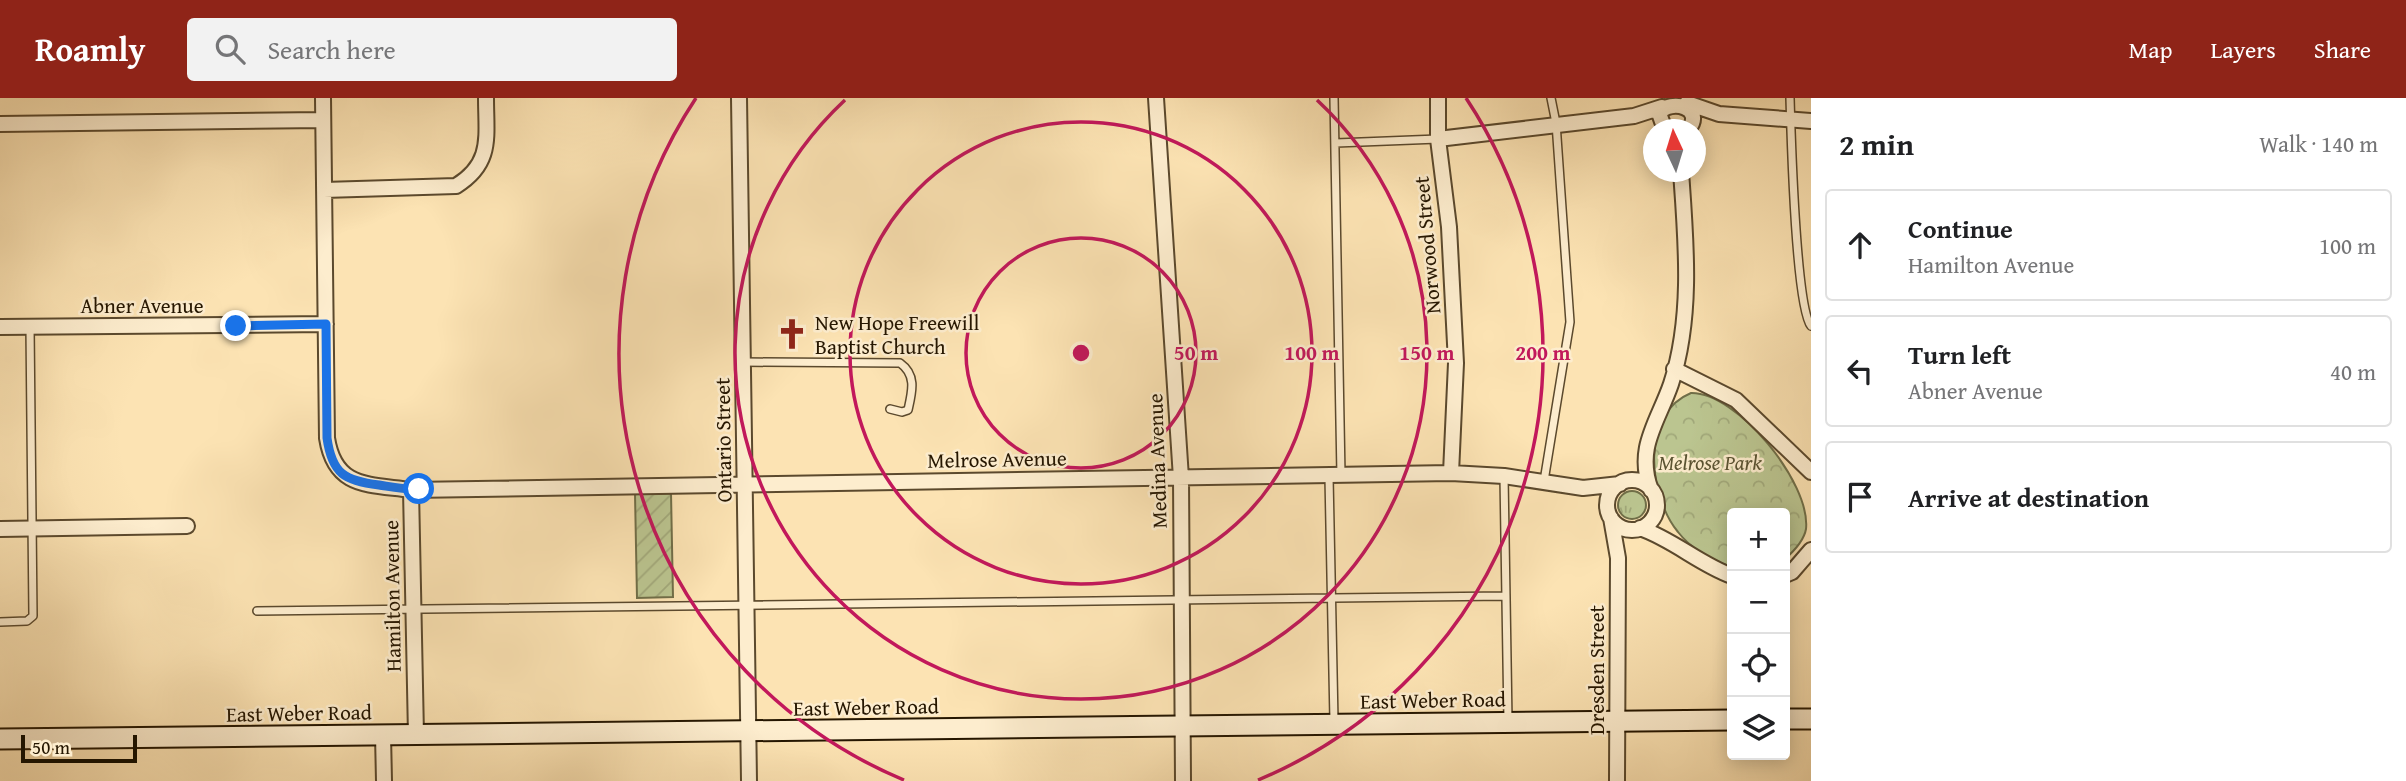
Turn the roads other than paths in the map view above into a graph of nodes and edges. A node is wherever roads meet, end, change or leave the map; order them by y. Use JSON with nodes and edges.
{"nodes":[{"id":1,"x":323,"y":98,"type":"edge"},
{"id":2,"x":486,"y":98,"type":"edge"},
{"id":3,"x":739,"y":98,"type":"edge"},
{"id":4,"x":1156,"y":98,"type":"edge"},
{"id":5,"x":1334,"y":98,"type":"edge"},
{"id":6,"x":1438,"y":98,"type":"edge"},
{"id":7,"x":1551,"y":98,"type":"edge"},
{"id":8,"x":1790,"y":98,"type":"edge"},
{"id":9,"x":1683,"y":100,"type":"edge"},
{"id":10,"x":1664,"y":103,"type":"edge"},
{"id":11,"x":1718,"y":114,"type":"junction"},
{"id":12,"x":1634,"y":116,"type":"junction"},
{"id":13,"x":1693,"y":119,"type":"edge"},
{"id":14,"x":1791,"y":119,"type":"junction"},
{"id":15,"x":323,"y":120,"type":"junction"},
{"id":16,"x":1643,"y":120,"type":"edge"},
{"id":17,"x":1706,"y":120,"type":"edge"},
{"id":18,"x":1811,"y":121,"type":"edge"},
{"id":19,"x":1556,"y":123,"type":"junction"},
{"id":20,"x":0,"y":124,"type":"edge"},
{"id":21,"x":1438,"y":139,"type":"junction"},
{"id":22,"x":1336,"y":143,"type":"junction"},
{"id":23,"x":1682,"y":182,"type":"edge"},
{"id":24,"x":324,"y":190,"type":"junction"},
{"id":25,"x":326,"y":324,"type":"junction"},
{"id":26,"x":1811,"y":326,"type":"edge"},
{"id":27,"x":0,"y":327,"type":"edge"},
{"id":28,"x":30,"y":327,"type":"junction"},
{"id":29,"x":743,"y":362,"type":"junction"},
{"id":30,"x":1674,"y":369,"type":"junction"},
{"id":31,"x":890,"y":409,"type":"dead end"},
{"id":32,"x":1644,"y":463,"type":"junction"},
{"id":33,"x":1811,"y":472,"type":"edge"},
{"id":34,"x":1451,"y":474,"type":"junction"},
{"id":35,"x":1335,"y":477,"type":"junction"},
{"id":36,"x":1504,"y":477,"type":"junction"},
{"id":37,"x":1181,"y":478,"type":"junction"},
{"id":38,"x":1544,"y":481,"type":"junction"},
{"id":39,"x":1624,"y":482,"type":"junction"},
{"id":40,"x":745,"y":484,"type":"junction"},
{"id":41,"x":1583,"y":488,"type":"junction"},
{"id":42,"x":411,"y":490,"type":"junction"},
{"id":43,"x":1651,"y":490,"type":"junction"},
{"id":44,"x":1657,"y":505,"type":"junction"},
{"id":45,"x":1609,"y":513,"type":"junction"},
{"id":46,"x":187,"y":526,"type":"dead end"},
{"id":47,"x":31,"y":528,"type":"junction"},
{"id":48,"x":0,"y":529,"type":"edge"},
{"id":49,"x":1636,"y":529,"type":"junction"},
{"id":50,"x":1664,"y":536,"type":"junction"},
{"id":51,"x":1811,"y":550,"type":"edge"},
{"id":52,"x":1618,"y":558,"type":"junction"},
{"id":53,"x":1790,"y":571,"type":"edge"},
{"id":54,"x":1727,"y":574,"type":"edge"},
{"id":55,"x":1505,"y":596,"type":"junction"},
{"id":56,"x":1331,"y":598,"type":"junction"},
{"id":57,"x":1182,"y":600,"type":"junction"},
{"id":58,"x":747,"y":606,"type":"junction"},
{"id":59,"x":413,"y":610,"type":"junction"},
{"id":60,"x":257,"y":611,"type":"dead end"},
{"id":61,"x":0,"y":622,"type":"edge"},
{"id":62,"x":1790,"y":719,"type":"edge"},
{"id":63,"x":1811,"y":719,"type":"edge"},
{"id":64,"x":1727,"y":720,"type":"edge"},
{"id":65,"x":1617,"y":721,"type":"junction"},
{"id":66,"x":1508,"y":722,"type":"junction"},
{"id":67,"x":1334,"y":724,"type":"junction"},
{"id":68,"x":1183,"y":726,"type":"junction"},
{"id":69,"x":749,"y":731,"type":"junction"},
{"id":70,"x":383,"y":735,"type":"junction"},
{"id":71,"x":415,"y":735,"type":"junction"},
{"id":72,"x":0,"y":740,"type":"edge"},
{"id":73,"x":384,"y":781,"type":"edge"},
{"id":74,"x":749,"y":781,"type":"edge"},
{"id":75,"x":1183,"y":781,"type":"edge"},
{"id":76,"x":1617,"y":781,"type":"edge"}],
"edges":[{"from":1,"to":15,"type":"street","name":"Hamilton Avenue"},
{"from":2,"to":24,"type":"street"},
{"from":3,"to":29,"type":"street","name":"Ontario Street"},
{"from":4,"to":37,"type":"street","name":"Medina Avenue"},
{"from":5,"to":22,"type":"lane"},
{"from":6,"to":21,"type":"street","name":"Norwood Street"},
{"from":7,"to":19,"type":"lane"},
{"from":8,"to":14,"type":"lane"},
{"from":9,"to":10,"type":"street"},
{"from":9,"to":11,"type":"street"},
{"from":9,"to":13,"type":"street"},
{"from":10,"to":12,"type":"street"},
{"from":11,"to":14,"type":"street"},
{"from":11,"to":17,"type":"street"},
{"from":12,"to":16,"type":"street"},
{"from":12,"to":19,"type":"street"},
{"from":14,"to":18,"type":"street"},
{"from":14,"to":26,"type":"lane"},
{"from":15,"to":20,"type":"street"},
{"from":15,"to":24,"type":"street","name":"Hamilton Avenue"},
{"from":19,"to":21,"type":"street"},
{"from":19,"to":38,"type":"lane"},
{"from":21,"to":22,"type":"lane"},
{"from":21,"to":34,"type":"street","name":"Norwood Street"},
{"from":22,"to":35,"type":"lane"},
{"from":23,"to":30,"type":"street"},
{"from":24,"to":25,"type":"street","name":"Hamilton Avenue"},
{"from":25,"to":28,"type":"street","name":"Abner Avenue"},
{"from":25,"to":42,"type":"street","name":"Hamilton Avenue"},
{"from":27,"to":28,"type":"street","name":"Abner Avenue"},
{"from":28,"to":47,"type":"lane"},
{"from":29,"to":31,"type":"lane"},
{"from":29,"to":40,"type":"street","name":"Ontario Street"},
{"from":30,"to":32,"type":"street"},
{"from":30,"to":33,"type":"street"},
{"from":32,"to":39,"type":"street"},
{"from":32,"to":43,"type":"street"},
{"from":34,"to":35,"type":"street","name":"Melrose Avenue"},
{"from":34,"to":36,"type":"street","name":"Melrose Avenue"},
{"from":35,"to":37,"type":"street","name":"Melrose Avenue"},
{"from":35,"to":56,"type":"lane"},
{"from":36,"to":38,"type":"street","name":"Melrose Avenue"},
{"from":36,"to":55,"type":"lane"},
{"from":37,"to":40,"type":"street","name":"Melrose Avenue"},
{"from":37,"to":57,"type":"street","name":"Medina Avenue"},
{"from":38,"to":41,"type":"street","name":"Melrose Avenue"},
{"from":39,"to":41,"type":"street","name":"Melrose Avenue"},
{"from":39,"to":43,"type":"street"},
{"from":39,"to":45,"type":"street"},
{"from":40,"to":42,"type":"street","name":"Melrose Avenue"},
{"from":40,"to":58,"type":"street","name":"Ontario Street"},
{"from":41,"to":45,"type":"street","name":"Melrose Avenue"},
{"from":42,"to":59,"type":"street","name":"Hamilton Avenue"},
{"from":43,"to":44,"type":"street"},
{"from":44,"to":49,"type":"street"},
{"from":44,"to":50,"type":"street"},
{"from":45,"to":49,"type":"street"},
{"from":45,"to":52,"type":"street","name":"Dresden Street"},
{"from":46,"to":47,"type":"street"},
{"from":47,"to":48,"type":"street"},
{"from":47,"to":61,"type":"lane"},
{"from":49,"to":50,"type":"street"},
{"from":49,"to":52,"type":"street","name":"Dresden Street"},
{"from":50,"to":54,"type":"street"},
{"from":51,"to":53,"type":"street"},
{"from":52,"to":65,"type":"street","name":"Dresden Street"},
{"from":55,"to":56,"type":"lane"},
{"from":55,"to":66,"type":"lane"},
{"from":56,"to":57,"type":"lane"},
{"from":56,"to":67,"type":"lane"},
{"from":57,"to":58,"type":"lane"},
{"from":57,"to":68,"type":"street","name":"Medina Avenue"},
{"from":58,"to":59,"type":"lane"},
{"from":58,"to":69,"type":"street","name":"Ontario Street"},
{"from":59,"to":60,"type":"lane"},
{"from":59,"to":71,"type":"street","name":"Hamilton Avenue"},
{"from":62,"to":63,"type":"street"},
{"from":64,"to":65,"type":"street","name":"East Weber Road"},
{"from":65,"to":66,"type":"street","name":"East Weber Road"},
{"from":65,"to":76,"type":"street","name":"Dresden Street"},
{"from":66,"to":67,"type":"street","name":"East Weber Road"},
{"from":67,"to":68,"type":"street","name":"East Weber Road"},
{"from":68,"to":69,"type":"street","name":"East Weber Road"},
{"from":68,"to":75,"type":"street","name":"Medina Avenue"},
{"from":69,"to":71,"type":"street","name":"East Weber Road"},
{"from":69,"to":74,"type":"street","name":"Ontario Street"},
{"from":70,"to":71,"type":"street","name":"East Weber Road"},
{"from":70,"to":72,"type":"street","name":"East Weber Road"},
{"from":70,"to":73,"type":"street"}]}
